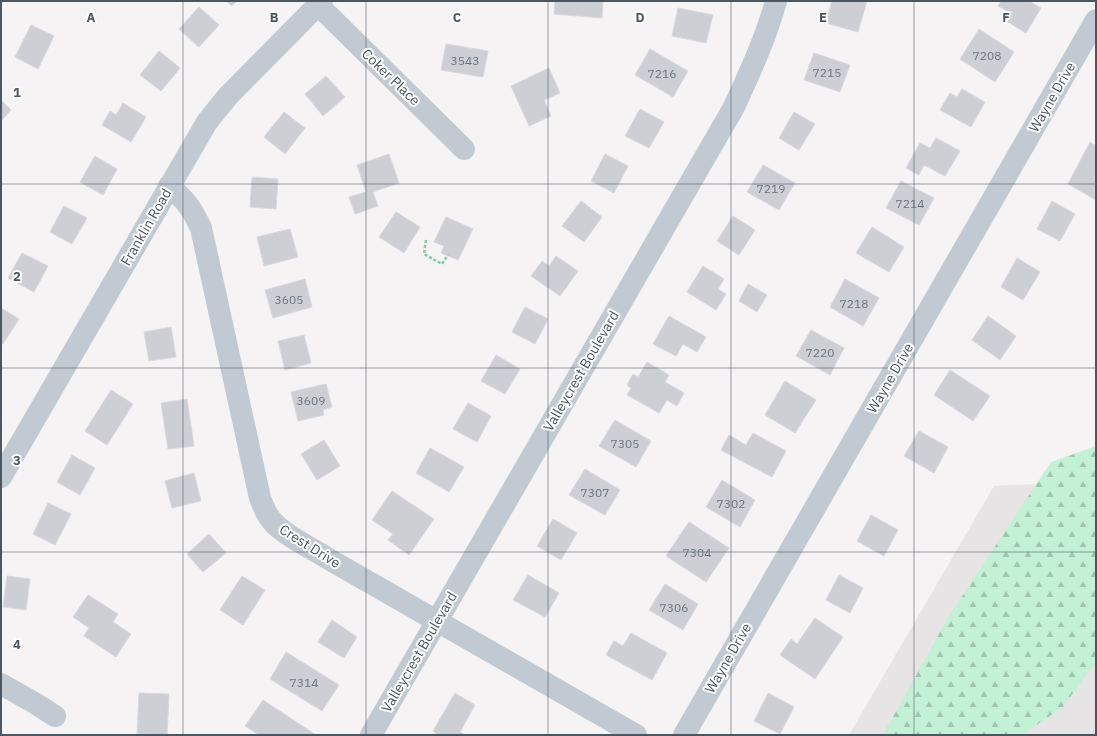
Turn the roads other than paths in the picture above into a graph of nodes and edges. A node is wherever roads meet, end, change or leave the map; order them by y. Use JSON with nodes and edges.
{"nodes":[{"id":1,"x":776,"y":1,"type":"edge"},
{"id":2,"x":320,"y":3,"type":"edge"},
{"id":3,"x":1096,"y":20,"type":"edge"},
{"id":4,"x":464,"y":149,"type":"dead end"},
{"id":5,"x":169,"y":186,"type":"junction"},
{"id":6,"x":1,"y":477,"type":"edge"},
{"id":7,"x":437,"y":621,"type":"junction"},
{"id":8,"x":1,"y":684,"type":"edge"},
{"id":9,"x":55,"y":716,"type":"dead end"},
{"id":10,"x":371,"y":735,"type":"edge"},
{"id":11,"x":636,"y":735,"type":"edge"},
{"id":12,"x":684,"y":735,"type":"edge"}],
"edges":[{"from":1,"to":7,"type":"street","name":"Valleycrest Boulevard"},
{"from":2,"to":4,"type":"street","name":"Coker Place"},
{"from":2,"to":5,"type":"street","name":"Franklin Road"},
{"from":3,"to":12,"type":"street","name":"Wayne Drive"},
{"from":5,"to":6,"type":"street","name":"Franklin Road"},
{"from":5,"to":7,"type":"street","name":"Crest Drive"},
{"from":7,"to":10,"type":"street","name":"Valleycrest Boulevard"},
{"from":7,"to":11,"type":"street","name":"Crest Drive"},
{"from":8,"to":9,"type":"street"}]}
